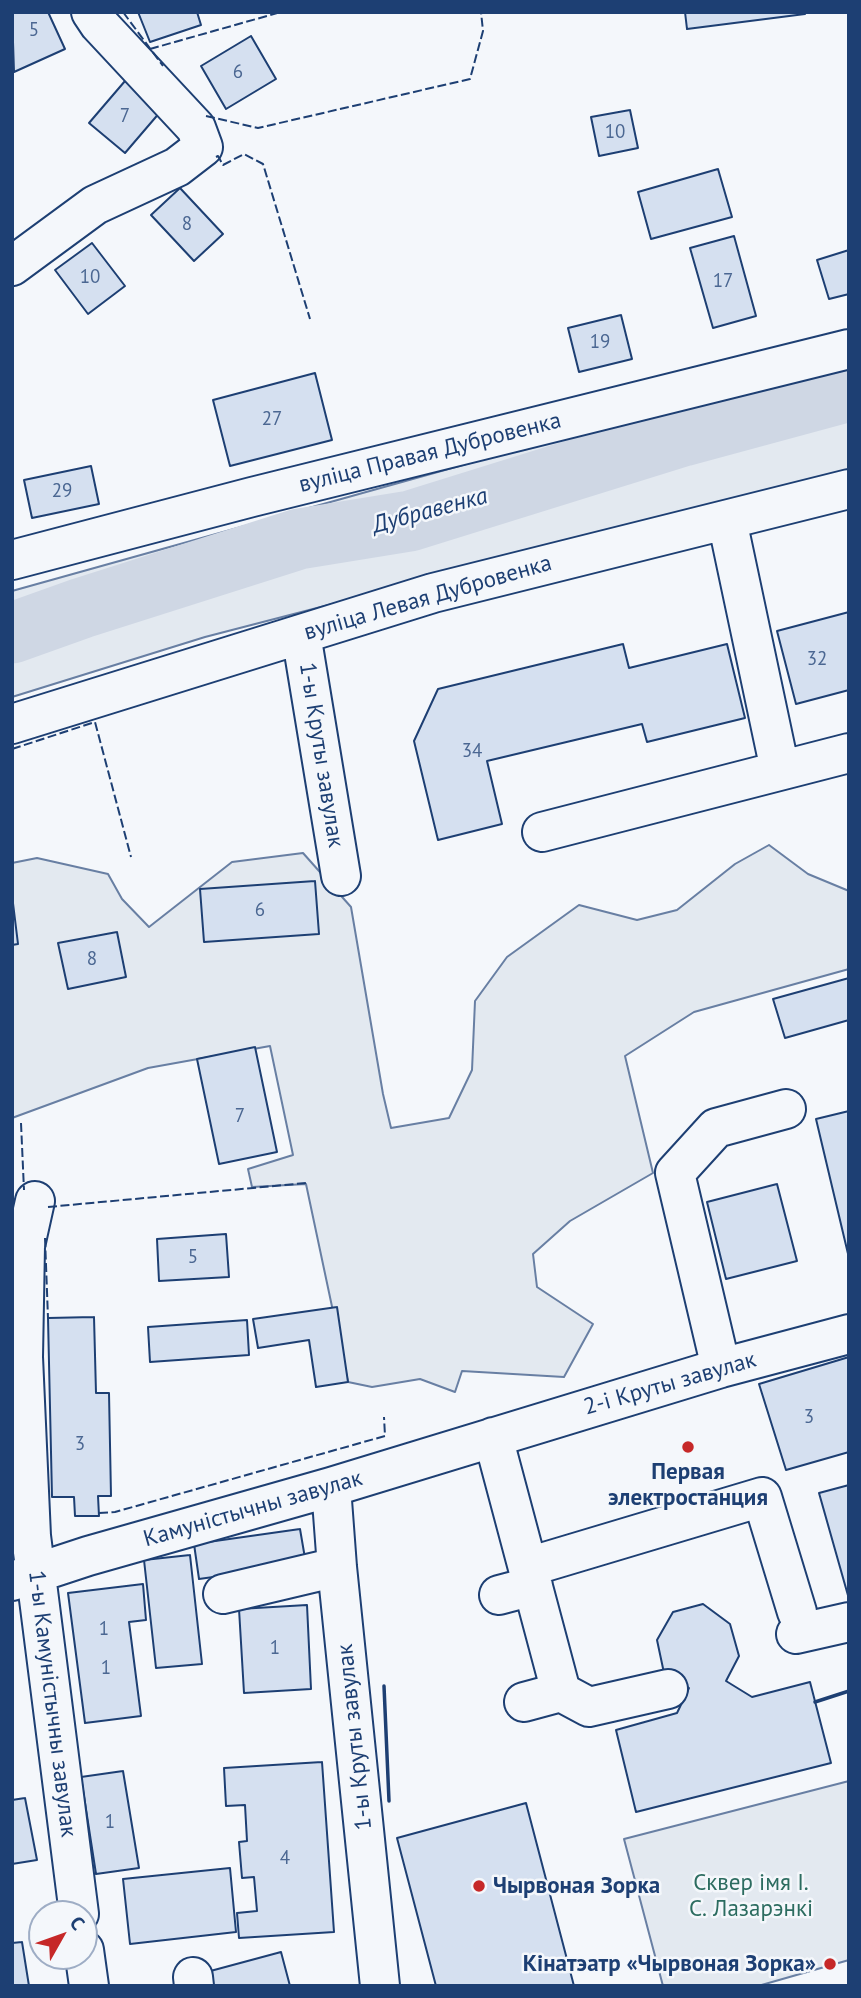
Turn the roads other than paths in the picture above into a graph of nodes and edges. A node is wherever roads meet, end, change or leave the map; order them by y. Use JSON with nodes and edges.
{"nodes":[{"id":1,"x":91,"y":12,"type":"edge"},
{"id":2,"x":12,"y":266,"type":"edge"},
{"id":3,"x":849,"y":349,"type":"edge"},
{"id":4,"x":849,"y":489,"type":"edge"},
{"id":5,"x":727,"y":520,"type":"junction"},
{"id":6,"x":12,"y":560,"type":"edge"},
{"id":7,"x":301,"y":634,"type":"junction"},
{"id":8,"x":12,"y":724,"type":"edge"},
{"id":9,"x":849,"y":753,"type":"edge"},
{"id":10,"x":780,"y":770,"type":"junction"},
{"id":11,"x":542,"y":832,"type":"dead end"},
{"id":12,"x":341,"y":876,"type":"dead end"},
{"id":13,"x":786,"y":1109,"type":"dead end"},
{"id":14,"x":24,"y":1222,"type":"edge"},
{"id":15,"x":849,"y":1334,"type":"edge"},
{"id":16,"x":18,"y":1357,"type":"edge"},
{"id":17,"x":721,"y":1368,"type":"junction"},
{"id":18,"x":493,"y":1437,"type":"junction"},
{"id":19,"x":331,"y":1488,"type":"junction"},
{"id":20,"x":337,"y":1567,"type":"junction"},
{"id":21,"x":24,"y":1577,"type":"edge"},
{"id":22,"x":520,"y":1583,"type":"junction"},
{"id":23,"x":223,"y":1594,"type":"dead end"},
{"id":24,"x":849,"y":1622,"type":"edge"},
{"id":25,"x":668,"y":1689,"type":"dead end"},
{"id":26,"x":561,"y":1692,"type":"junction"},
{"id":27,"x":524,"y":1702,"type":"dead end"},
{"id":28,"x":77,"y":1900,"type":"edge"},
{"id":29,"x":380,"y":1986,"type":"edge"}],
"edges":[{"from":1,"to":2,"type":"street"},
{"from":3,"to":6,"type":"street","name":"вуліца Правая Дубровенка"},
{"from":4,"to":5,"type":"street","name":"вуліца Левая Дубровенка"},
{"from":5,"to":7,"type":"street","name":"вуліца Левая Дубровенка"},
{"from":5,"to":10,"type":"street"},
{"from":7,"to":8,"type":"street","name":"вуліца Левая Дубровенка"},
{"from":7,"to":12,"type":"street","name":"1-ы Круты завулак"},
{"from":9,"to":10,"type":"street"},
{"from":10,"to":11,"type":"street"},
{"from":13,"to":17,"type":"street"},
{"from":14,"to":16,"type":"street","name":"1-ы Камуністычны завулак"},
{"from":15,"to":17,"type":"street","name":"2-і Круты завулак"},
{"from":16,"to":21,"type":"street","name":"1-ы Камуністычны завулак"},
{"from":17,"to":18,"type":"street","name":"2-і Круты завулак"},
{"from":18,"to":19,"type":"street","name":"Камуністычны завулак"},
{"from":18,"to":22,"type":"street"},
{"from":19,"to":20,"type":"street","name":"1-ы Круты завулак"},
{"from":19,"to":21,"type":"street","name":"Камуністычны завулак"},
{"from":20,"to":23,"type":"street"},
{"from":20,"to":29,"type":"street","name":"1-ы Круты завулак"},
{"from":21,"to":28,"type":"street","name":"1-ы Камуністычны завулак"},
{"from":22,"to":24,"type":"street"},
{"from":22,"to":26,"type":"street"},
{"from":25,"to":26,"type":"street"},
{"from":26,"to":27,"type":"street"}]}
